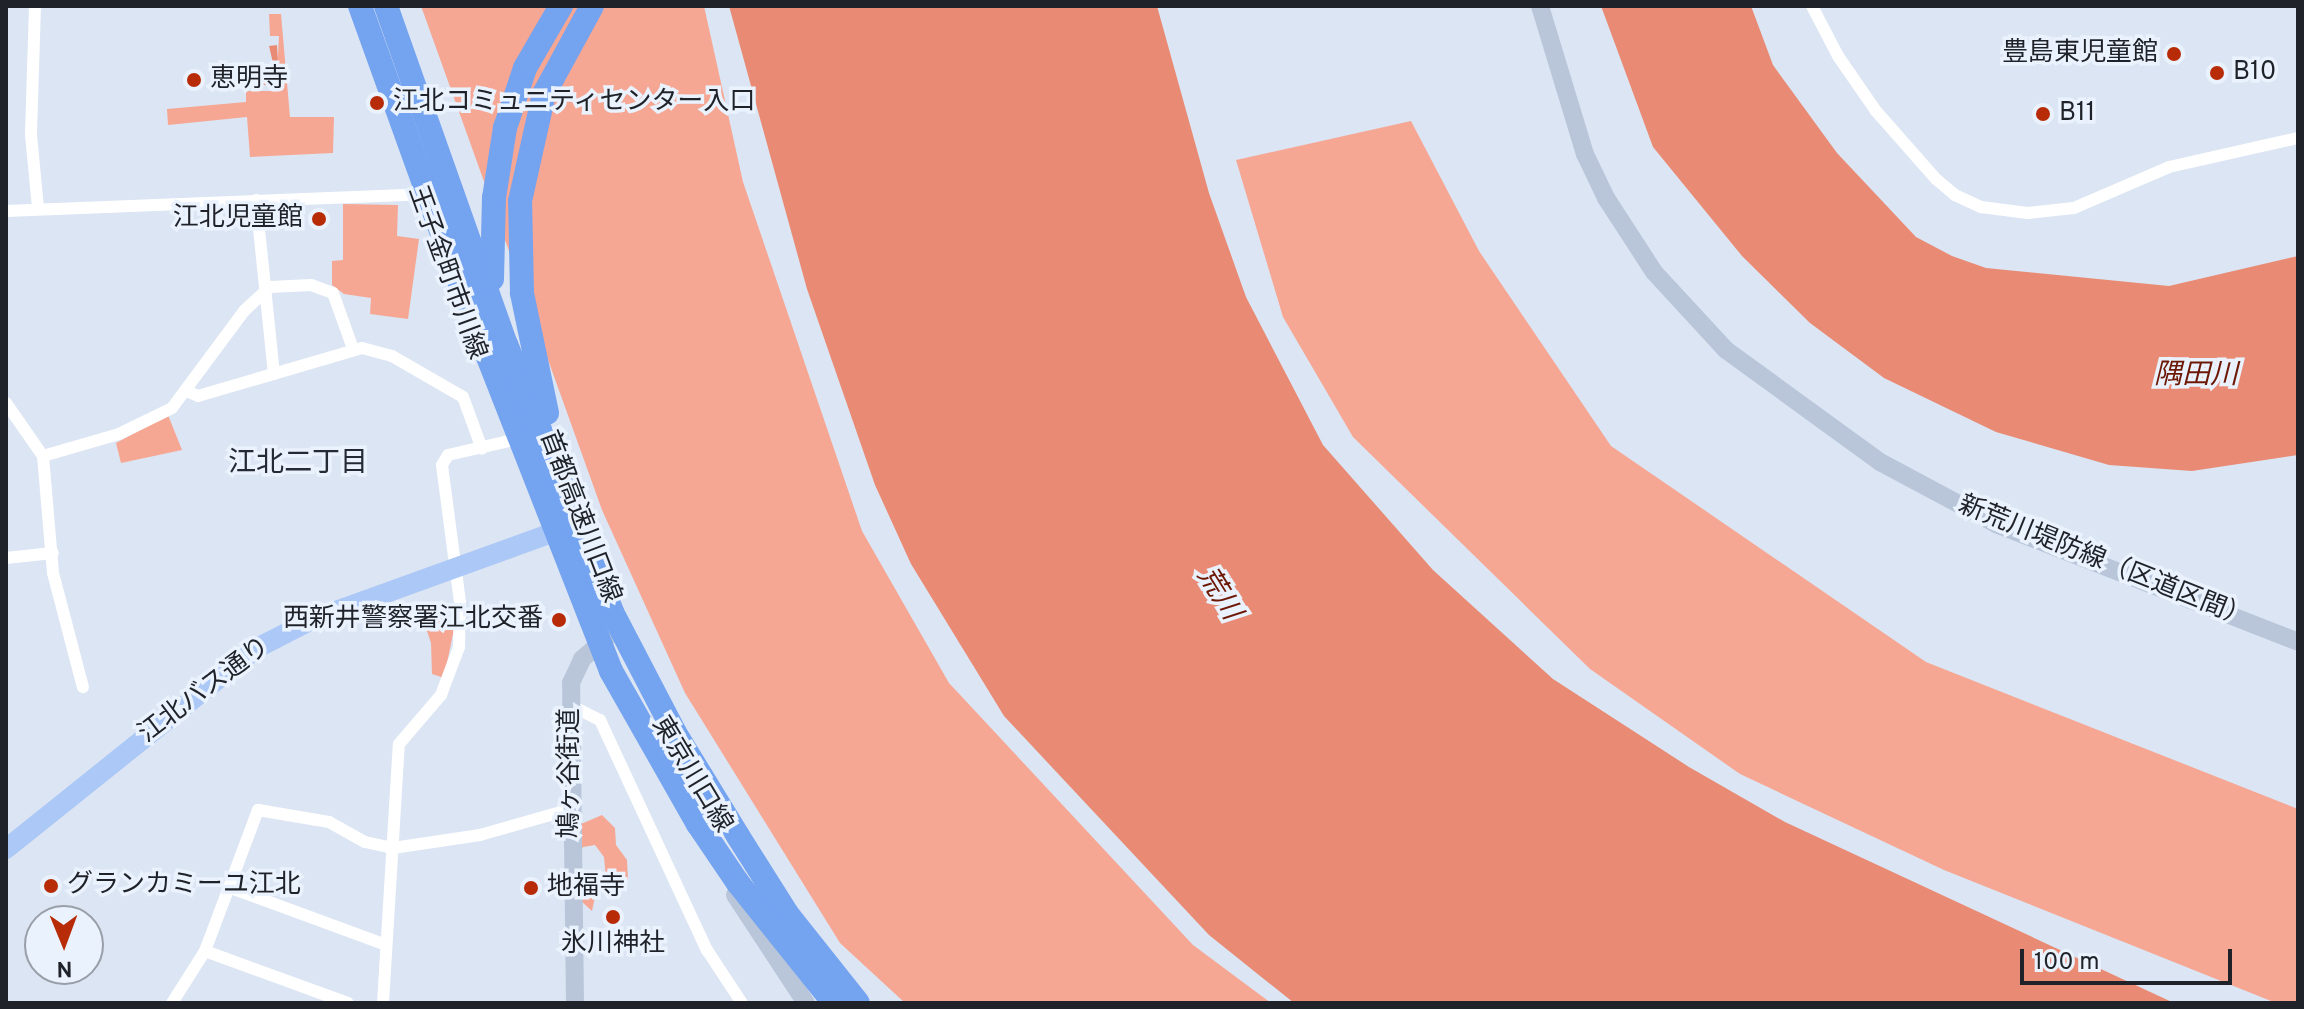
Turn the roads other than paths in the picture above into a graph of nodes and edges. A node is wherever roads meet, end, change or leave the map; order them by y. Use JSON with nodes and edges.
{"nodes":[{"id":1,"x":35,"y":6,"type":"edge"},
{"id":2,"x":349,"y":6,"type":"edge"},
{"id":3,"x":360,"y":6,"type":"edge"},
{"id":4,"x":370,"y":6,"type":"edge"},
{"id":5,"x":386,"y":6,"type":"edge"},
{"id":6,"x":561,"y":6,"type":"edge"},
{"id":7,"x":592,"y":6,"type":"edge"},
{"id":8,"x":1540,"y":6,"type":"edge"},
{"id":9,"x":1812,"y":6,"type":"edge"},
{"id":10,"x":2298,"y":138,"type":"edge"},
{"id":11,"x":423,"y":186,"type":"junction"},
{"id":12,"x":256,"y":200,"type":"junction"},
{"id":13,"x":38,"y":208,"type":"junction"},
{"id":14,"x":6,"y":211,"type":"edge"},
{"id":15,"x":263,"y":290,"type":"junction"},
{"id":16,"x":353,"y":349,"type":"junction"},
{"id":17,"x":274,"y":374,"type":"junction"},
{"id":18,"x":189,"y":392,"type":"junction"},
{"id":19,"x":6,"y":403,"type":"edge"},
{"id":20,"x":509,"y":441,"type":"junction"},
{"id":21,"x":482,"y":449,"type":"junction"},
{"id":22,"x":43,"y":456,"type":"junction"},
{"id":23,"x":558,"y":534,"type":"junction"},
{"id":24,"x":53,"y":553,"type":"junction"},
{"id":25,"x":6,"y":558,"type":"edge"},
{"id":26,"x":592,"y":564,"type":"junction"},
{"id":27,"x":456,"y":570,"type":"junction"},
{"id":28,"x":581,"y":601,"type":"junction"},
{"id":29,"x":612,"y":633,"type":"junction"},
{"id":30,"x":2298,"y":642,"type":"edge"},
{"id":31,"x":593,"y":646,"type":"junction"},
{"id":32,"x":83,"y":687,"type":"dead end"},
{"id":33,"x":570,"y":705,"type":"junction"},
{"id":34,"x":571,"y":809,"type":"junction"},
{"id":35,"x":393,"y":848,"type":"junction"},
{"id":36,"x":6,"y":849,"type":"edge"},
{"id":37,"x":231,"y":888,"type":"junction"},
{"id":38,"x":386,"y":945,"type":"junction"},
{"id":39,"x":205,"y":951,"type":"junction"},
{"id":40,"x":172,"y":1003,"type":"edge"},
{"id":41,"x":348,"y":1003,"type":"edge"},
{"id":42,"x":383,"y":1003,"type":"edge"},
{"id":43,"x":575,"y":1003,"type":"edge"},
{"id":44,"x":742,"y":1003,"type":"edge"},
{"id":45,"x":806,"y":1003,"type":"edge"},
{"id":46,"x":834,"y":1003,"type":"edge"},
{"id":47,"x":846,"y":1003,"type":"edge"},
{"id":48,"x":858,"y":1003,"type":"edge"}],
"edges":[{"from":1,"to":13,"type":"street"},
{"from":2,"to":11,"type":"main road","name":"王子金町市川線"},
{"from":3,"to":28,"type":"highway","name":"首都高速川口線"},
{"from":4,"to":11,"type":"main road","name":"王子金町市川線"},
{"from":5,"to":26,"type":"highway","name":"首都高速川口線"},
{"from":6,"to":28,"type":"highway"},
{"from":7,"to":26,"type":"highway","name":"首都高速川口線"},
{"from":8,"to":30,"type":"main road","name":"新荒川堤防線（区道区間）"},
{"from":9,"to":10,"type":"street"},
{"from":11,"to":12,"type":"street"},
{"from":11,"to":20,"type":"main road","name":"王子金町市川線"},
{"from":11,"to":23,"type":"main road","name":"王子金町市川線"},
{"from":12,"to":13,"type":"street"},
{"from":12,"to":15,"type":"street"},
{"from":13,"to":14,"type":"street"},
{"from":15,"to":16,"type":"street"},
{"from":15,"to":17,"type":"street"},
{"from":15,"to":18,"type":"street"},
{"from":16,"to":17,"type":"street"},
{"from":16,"to":21,"type":"street"},
{"from":17,"to":18,"type":"street"},
{"from":18,"to":22,"type":"street"},
{"from":19,"to":22,"type":"street"},
{"from":20,"to":21,"type":"street"},
{"from":20,"to":23,"type":"main road","name":"王子金町市川線"},
{"from":21,"to":27,"type":"street"},
{"from":22,"to":24,"type":"street"},
{"from":23,"to":27,"type":"main road","name":"江北バス通り"},
{"from":23,"to":29,"type":"main road","name":"東京川口線"},
{"from":23,"to":31,"type":"main road","name":"東京川口線"},
{"from":24,"to":25,"type":"street"},
{"from":24,"to":32,"type":"street"},
{"from":26,"to":48,"type":"highway","name":"首都高速川口線"},
{"from":27,"to":35,"type":"street"},
{"from":27,"to":36,"type":"main road","name":"江北バス通り"},
{"from":28,"to":46,"type":"highway","name":"首都高速川口線"},
{"from":29,"to":31,"type":"main road"},
{"from":29,"to":47,"type":"main road","name":"東京川口線"},
{"from":31,"to":33,"type":"main road","name":"鳩ヶ谷街道"},
{"from":31,"to":45,"type":"main road","name":"東京川口線"},
{"from":33,"to":34,"type":"main road","name":"鳩ヶ谷街道"},
{"from":33,"to":44,"type":"street"},
{"from":34,"to":35,"type":"street"},
{"from":34,"to":43,"type":"main road","name":"鳩ヶ谷街道"},
{"from":35,"to":37,"type":"street"},
{"from":35,"to":38,"type":"street"},
{"from":37,"to":38,"type":"street"},
{"from":37,"to":39,"type":"street"},
{"from":38,"to":42,"type":"street"},
{"from":39,"to":40,"type":"street"},
{"from":39,"to":41,"type":"street"}]}
